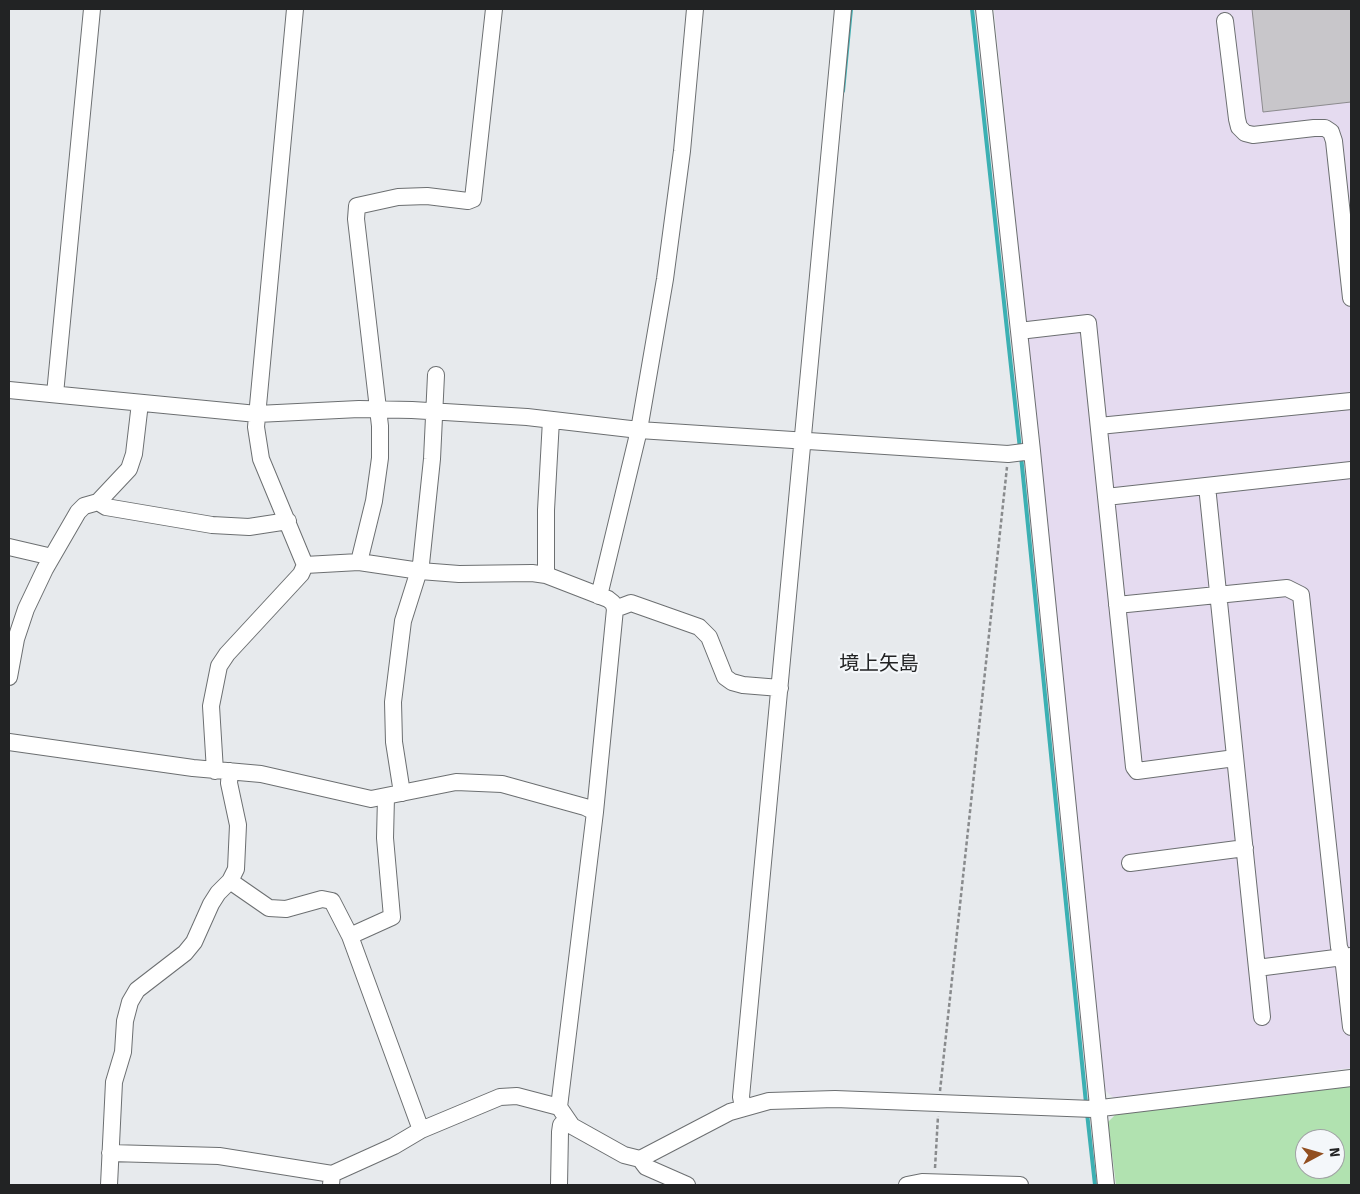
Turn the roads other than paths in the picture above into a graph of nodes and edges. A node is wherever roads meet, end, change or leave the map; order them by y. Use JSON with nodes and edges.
{"nodes":[{"id":1,"x":92,"y":9,"type":"edge"},
{"id":2,"x":295,"y":9,"type":"edge"},
{"id":3,"x":494,"y":9,"type":"edge"},
{"id":4,"x":695,"y":9,"type":"edge"},
{"id":5,"x":843,"y":9,"type":"edge"},
{"id":6,"x":984,"y":9,"type":"edge"},
{"id":7,"x":1225,"y":21,"type":"dead end"},
{"id":8,"x":1351,"y":298,"type":"edge"},
{"id":9,"x":1019,"y":331,"type":"junction"},
{"id":10,"x":436,"y":375,"type":"dead end"},
{"id":11,"x":9,"y":390,"type":"edge"},
{"id":12,"x":55,"y":394,"type":"junction"},
{"id":13,"x":1351,"y":401,"type":"edge"},
{"id":14,"x":140,"y":402,"type":"junction"},
{"id":15,"x":378,"y":409,"type":"junction"},
{"id":16,"x":436,"y":412,"type":"junction"},
{"id":17,"x":257,"y":414,"type":"junction"},
{"id":18,"x":551,"y":420,"type":"junction"},
{"id":19,"x":1098,"y":426,"type":"junction"},
{"id":20,"x":639,"y":430,"type":"junction"},
{"id":21,"x":803,"y":440,"type":"junction"},
{"id":22,"x":1032,"y":452,"type":"junction"},
{"id":23,"x":1351,"y":470,"type":"edge"},
{"id":24,"x":1208,"y":486,"type":"junction"},
{"id":25,"x":1106,"y":496,"type":"junction"},
{"id":26,"x":98,"y":502,"type":"junction"},
{"id":27,"x":288,"y":521,"type":"junction"},
{"id":28,"x":9,"y":547,"type":"edge"},
{"id":29,"x":52,"y":557,"type":"junction"},
{"id":30,"x":360,"y":562,"type":"junction"},
{"id":31,"x":305,"y":565,"type":"junction"},
{"id":32,"x":420,"y":571,"type":"junction"},
{"id":33,"x":546,"y":576,"type":"junction"},
{"id":34,"x":1219,"y":595,"type":"junction"},
{"id":35,"x":599,"y":596,"type":"junction"},
{"id":36,"x":1117,"y":604,"type":"junction"},
{"id":37,"x":615,"y":609,"type":"junction"},
{"id":38,"x":9,"y":677,"type":"edge"},
{"id":39,"x":780,"y":688,"type":"junction"},
{"id":40,"x":9,"y":742,"type":"edge"},
{"id":41,"x":1236,"y":758,"type":"junction"},
{"id":42,"x":222,"y":771,"type":"junction"},
{"id":43,"x":402,"y":793,"type":"junction"},
{"id":44,"x":386,"y":797,"type":"junction"},
{"id":45,"x":595,"y":812,"type":"junction"},
{"id":46,"x":1245,"y":848,"type":"junction"},
{"id":47,"x":1130,"y":863,"type":"dead end"},
{"id":48,"x":230,"y":881,"type":"junction"},
{"id":49,"x":350,"y":936,"type":"junction"},
{"id":50,"x":1347,"y":956,"type":"edge"},
{"id":51,"x":1257,"y":968,"type":"junction"},
{"id":52,"x":1262,"y":1016,"type":"dead end"},
{"id":53,"x":1351,"y":1028,"type":"edge"},
{"id":54,"x":1351,"y":1078,"type":"edge"},
{"id":55,"x":743,"y":1107,"type":"junction"},
{"id":56,"x":1091,"y":1109,"type":"junction"},
{"id":57,"x":562,"y":1114,"type":"junction"},
{"id":58,"x":421,"y":1130,"type":"junction"},
{"id":59,"x":110,"y":1153,"type":"junction"},
{"id":60,"x":640,"y":1159,"type":"junction"},
{"id":61,"x":332,"y":1180,"type":"edge"},
{"id":62,"x":959,"y":1184,"type":"edge"},
{"id":63,"x":109,"y":1185,"type":"edge"},
{"id":64,"x":559,"y":1185,"type":"edge"},
{"id":65,"x":687,"y":1185,"type":"edge"},
{"id":66,"x":906,"y":1185,"type":"edge"},
{"id":67,"x":1020,"y":1185,"type":"edge"},
{"id":68,"x":1106,"y":1185,"type":"edge"}],
"edges":[{"from":1,"to":12,"type":"street"},
{"from":2,"to":17,"type":"street"},
{"from":3,"to":15,"type":"street"},
{"from":4,"to":20,"type":"street"},
{"from":5,"to":21,"type":"street"},
{"from":6,"to":9,"type":"street"},
{"from":7,"to":8,"type":"street"},
{"from":9,"to":19,"type":"street"},
{"from":9,"to":22,"type":"street"},
{"from":10,"to":16,"type":"street"},
{"from":11,"to":12,"type":"street"},
{"from":12,"to":14,"type":"street"},
{"from":13,"to":19,"type":"street"},
{"from":14,"to":17,"type":"street"},
{"from":14,"to":26,"type":"street"},
{"from":15,"to":16,"type":"street"},
{"from":15,"to":17,"type":"street"},
{"from":15,"to":30,"type":"street"},
{"from":16,"to":18,"type":"street"},
{"from":16,"to":32,"type":"street"},
{"from":17,"to":27,"type":"street"},
{"from":18,"to":20,"type":"street"},
{"from":18,"to":33,"type":"street"},
{"from":19,"to":25,"type":"street"},
{"from":20,"to":21,"type":"street"},
{"from":20,"to":35,"type":"street"},
{"from":21,"to":22,"type":"street"},
{"from":21,"to":39,"type":"street"},
{"from":22,"to":56,"type":"street"},
{"from":23,"to":24,"type":"street"},
{"from":24,"to":25,"type":"street"},
{"from":24,"to":34,"type":"street"},
{"from":25,"to":36,"type":"street"},
{"from":26,"to":27,"type":"street"},
{"from":26,"to":29,"type":"street"},
{"from":27,"to":31,"type":"street"},
{"from":28,"to":29,"type":"street"},
{"from":29,"to":38,"type":"street"},
{"from":30,"to":31,"type":"street"},
{"from":30,"to":32,"type":"street"},
{"from":31,"to":42,"type":"street"},
{"from":32,"to":33,"type":"street"},
{"from":32,"to":43,"type":"street"},
{"from":33,"to":35,"type":"street"},
{"from":34,"to":36,"type":"street"},
{"from":34,"to":41,"type":"street"},
{"from":34,"to":50,"type":"street"},
{"from":35,"to":37,"type":"street"},
{"from":36,"to":41,"type":"street"},
{"from":37,"to":39,"type":"street"},
{"from":37,"to":45,"type":"street"},
{"from":39,"to":55,"type":"street"},
{"from":40,"to":42,"type":"street"},
{"from":41,"to":46,"type":"street"},
{"from":42,"to":44,"type":"street"},
{"from":42,"to":48,"type":"street"},
{"from":43,"to":44,"type":"street"},
{"from":43,"to":45,"type":"street"},
{"from":44,"to":49,"type":"street"},
{"from":45,"to":57,"type":"street"},
{"from":46,"to":47,"type":"street"},
{"from":46,"to":51,"type":"street"},
{"from":48,"to":49,"type":"street"},
{"from":48,"to":59,"type":"street"},
{"from":49,"to":58,"type":"street"},
{"from":50,"to":51,"type":"street"},
{"from":50,"to":53,"type":"street"},
{"from":51,"to":52,"type":"street"},
{"from":54,"to":56,"type":"street"},
{"from":55,"to":56,"type":"street"},
{"from":55,"to":60,"type":"street"},
{"from":56,"to":68,"type":"street"},
{"from":57,"to":58,"type":"street"},
{"from":57,"to":60,"type":"street"},
{"from":57,"to":64,"type":"street"},
{"from":58,"to":61,"type":"street"},
{"from":59,"to":61,"type":"street"},
{"from":59,"to":63,"type":"street"},
{"from":60,"to":65,"type":"street"},
{"from":62,"to":66,"type":"street"},
{"from":62,"to":67,"type":"street"}]}
